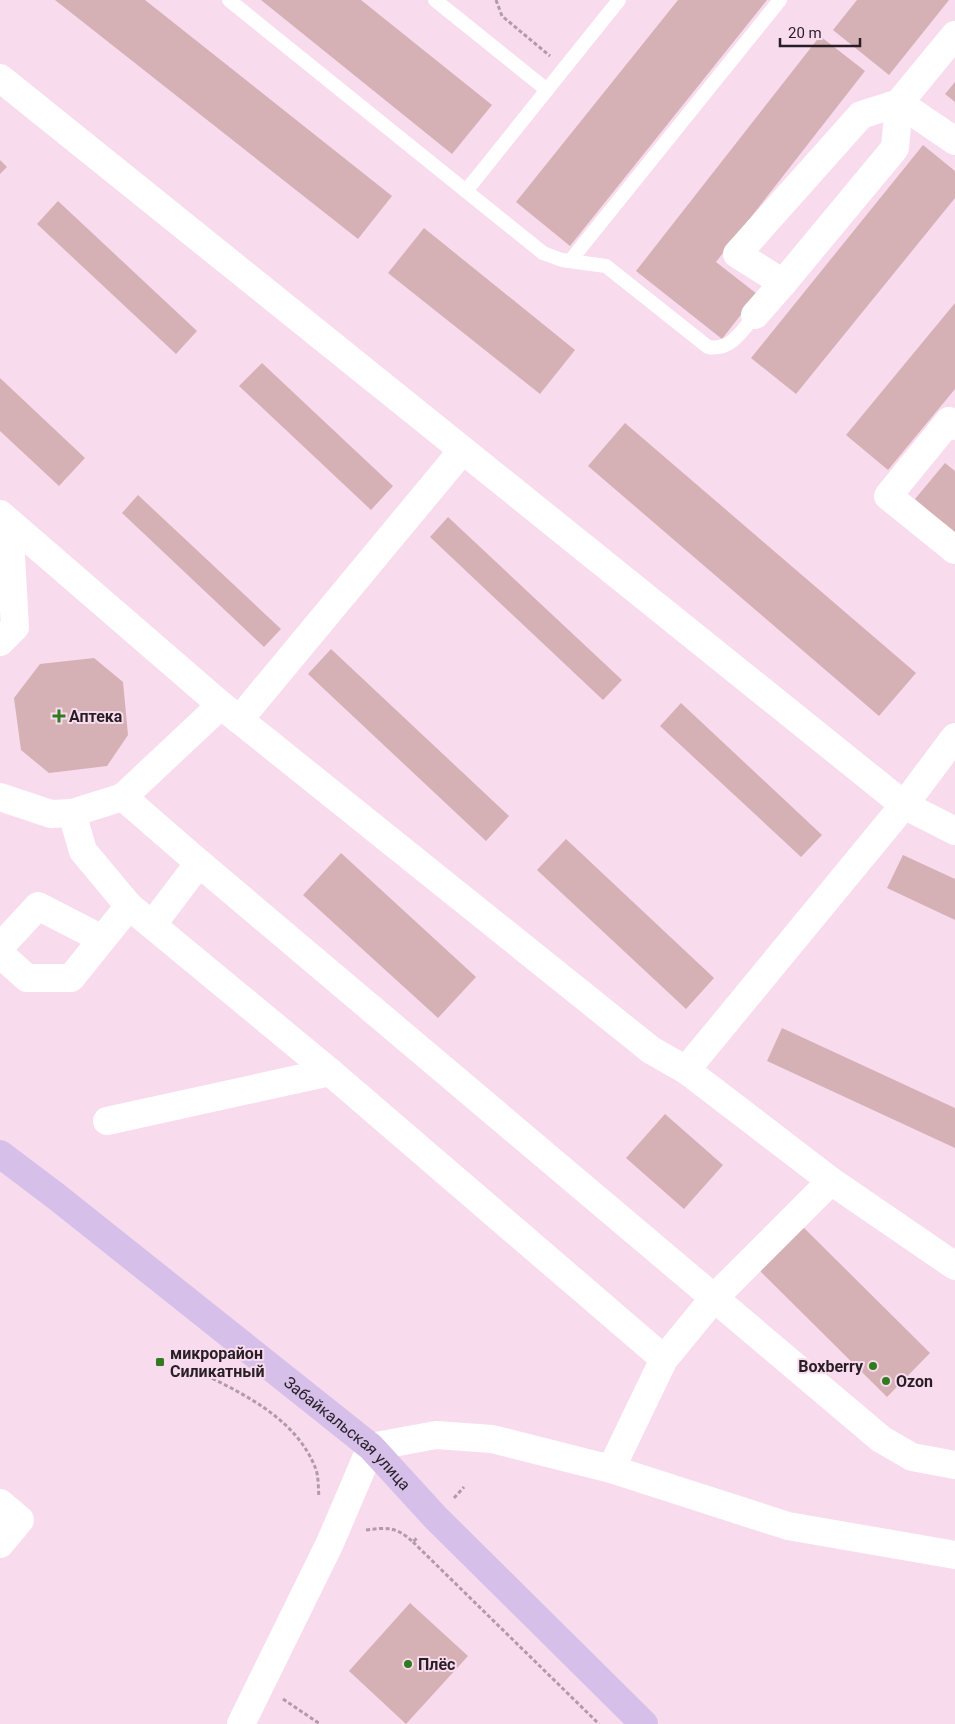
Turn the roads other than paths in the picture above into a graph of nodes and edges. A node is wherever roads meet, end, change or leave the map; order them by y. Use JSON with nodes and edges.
{"nodes":[{"id":1,"x":230,"y":0,"type":"edge"},
{"id":2,"x":435,"y":0,"type":"edge"},
{"id":3,"x":619,"y":0,"type":"edge"},
{"id":4,"x":780,"y":0,"type":"edge"},
{"id":5,"x":955,"y":34,"type":"edge"},
{"id":6,"x":0,"y":78,"type":"edge"},
{"id":7,"x":547,"y":90,"type":"junction"},
{"id":8,"x":899,"y":103,"type":"junction"},
{"id":9,"x":955,"y":141,"type":"edge"},
{"id":10,"x":466,"y":191,"type":"junction"},
{"id":11,"x":570,"y":261,"type":"junction"},
{"id":12,"x":783,"y":283,"type":"junction"},
{"id":13,"x":755,"y":315,"type":"joint"},
{"id":14,"x":953,"y":420,"type":"edge"},
{"id":15,"x":462,"y":451,"type":"junction"},
{"id":16,"x":4,"y":518,"type":"edge"},
{"id":17,"x":955,"y":550,"type":"edge"},
{"id":18,"x":0,"y":642,"type":"edge"},
{"id":19,"x":230,"y":713,"type":"junction"},
{"id":20,"x":955,"y":737,"type":"edge"},
{"id":21,"x":0,"y":796,"type":"edge"},
{"id":22,"x":123,"y":797,"type":"junction"},
{"id":23,"x":904,"y":805,"type":"junction"},
{"id":24,"x":72,"y":813,"type":"junction"},
{"id":25,"x":955,"y":831,"type":"edge"},
{"id":26,"x":198,"y":863,"type":"junction"},
{"id":27,"x":129,"y":906,"type":"junction"},
{"id":28,"x":152,"y":925,"type":"junction"},
{"id":29,"x":102,"y":939,"type":"junction"},
{"id":30,"x":0,"y":947,"type":"edge"},
{"id":31,"x":0,"y":954,"type":"edge"},
{"id":32,"x":686,"y":1070,"type":"junction"},
{"id":33,"x":330,"y":1072,"type":"junction"},
{"id":34,"x":107,"y":1121,"type":"dead end"},
{"id":35,"x":0,"y":1154,"type":"edge"},
{"id":36,"x":831,"y":1180,"type":"junction"},
{"id":37,"x":955,"y":1266,"type":"edge"},
{"id":38,"x":715,"y":1298,"type":"junction"},
{"id":39,"x":664,"y":1359,"type":"junction"},
{"id":40,"x":371,"y":1447,"type":"junction"},
{"id":41,"x":955,"y":1464,"type":"edge"},
{"id":42,"x":611,"y":1469,"type":"junction"},
{"id":43,"x":0,"y":1504,"type":"edge"},
{"id":44,"x":0,"y":1544,"type":"edge"},
{"id":45,"x":955,"y":1555,"type":"edge"},
{"id":46,"x":241,"y":1724,"type":"edge"},
{"id":47,"x":644,"y":1724,"type":"edge"}],
"edges":[{"from":1,"to":10,"type":"lane"},
{"from":2,"to":7,"type":"lane"},
{"from":3,"to":7,"type":"lane"},
{"from":4,"to":11,"type":"lane"},
{"from":5,"to":8,"type":"street"},
{"from":6,"to":15,"type":"street"},
{"from":7,"to":10,"type":"lane"},
{"from":8,"to":9,"type":"street"},
{"from":8,"to":12,"type":"street"},
{"from":8,"to":12,"type":"street"},
{"from":10,"to":11,"type":"lane"},
{"from":11,"to":13,"type":"lane"},
{"from":12,"to":13,"type":"street"},
{"from":14,"to":17,"type":"street"},
{"from":15,"to":19,"type":"street"},
{"from":15,"to":23,"type":"street"},
{"from":16,"to":18,"type":"street"},
{"from":16,"to":19,"type":"street"},
{"from":19,"to":22,"type":"street"},
{"from":19,"to":32,"type":"street"},
{"from":20,"to":23,"type":"street"},
{"from":21,"to":24,"type":"street"},
{"from":22,"to":24,"type":"street"},
{"from":22,"to":26,"type":"street"},
{"from":23,"to":25,"type":"street"},
{"from":23,"to":32,"type":"street"},
{"from":24,"to":27,"type":"street"},
{"from":26,"to":28,"type":"street"},
{"from":26,"to":38,"type":"street"},
{"from":27,"to":28,"type":"street"},
{"from":27,"to":29,"type":"street"},
{"from":28,"to":33,"type":"street"},
{"from":29,"to":30,"type":"street"},
{"from":29,"to":31,"type":"street"},
{"from":32,"to":36,"type":"street"},
{"from":33,"to":34,"type":"street"},
{"from":33,"to":39,"type":"street"},
{"from":35,"to":40,"type":"main road","name":"Забайкальская улица"},
{"from":36,"to":37,"type":"street"},
{"from":36,"to":38,"type":"street"},
{"from":38,"to":39,"type":"street"},
{"from":38,"to":41,"type":"street"},
{"from":39,"to":42,"type":"street"},
{"from":40,"to":42,"type":"street"},
{"from":40,"to":46,"type":"street"},
{"from":40,"to":47,"type":"main road","name":"Забайкальская улица"},
{"from":42,"to":45,"type":"street"},
{"from":43,"to":44,"type":"street"}]}
